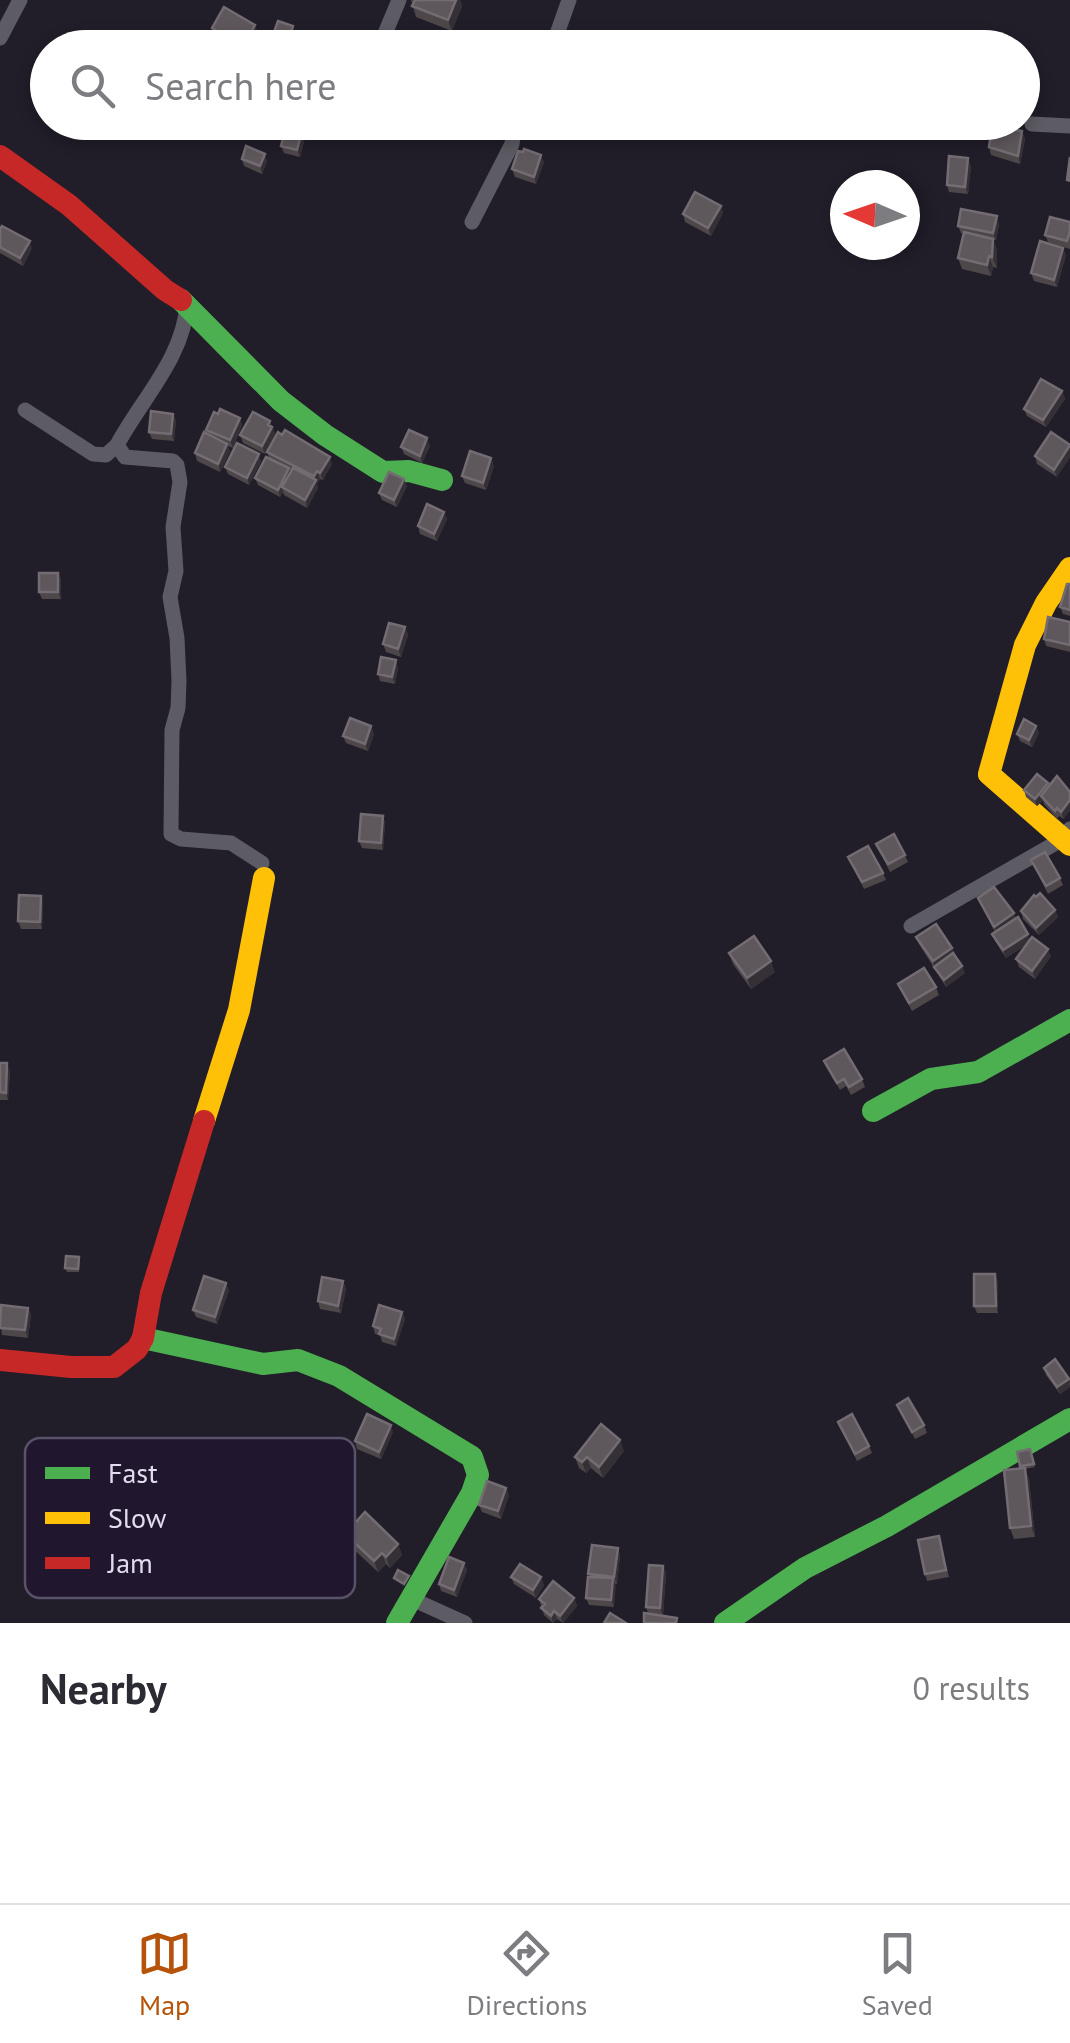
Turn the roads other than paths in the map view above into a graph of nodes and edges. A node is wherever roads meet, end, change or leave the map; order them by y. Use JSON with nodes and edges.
{"nodes":[{"id":1,"x":20,"y":0,"type":"edge"},
{"id":2,"x":400,"y":0,"type":"edge"},
{"id":3,"x":568,"y":0,"type":"edge"},
{"id":4,"x":387,"y":30,"type":"edge"},
{"id":5,"x":558,"y":30,"type":"edge"},
{"id":6,"x":0,"y":38,"type":"edge"},
{"id":7,"x":1040,"y":124,"type":"edge"},
{"id":8,"x":1070,"y":126,"type":"edge"},
{"id":9,"x":513,"y":140,"type":"edge"},
{"id":10,"x":0,"y":156,"type":"edge"},
{"id":11,"x":472,"y":222,"type":"dead end"},
{"id":12,"x":187,"y":304,"type":"junction"},
{"id":13,"x":25,"y":410,"type":"dead end"},
{"id":14,"x":117,"y":445,"type":"junction"},
{"id":15,"x":442,"y":480,"type":"dead end"},
{"id":16,"x":1070,"y":568,"type":"edge"},
{"id":17,"x":1067,"y":838,"type":"edge"},
{"id":18,"x":263,"y":870,"type":"joint"},
{"id":19,"x":911,"y":926,"type":"dead end"},
{"id":20,"x":1070,"y":1020,"type":"edge"},
{"id":21,"x":873,"y":1112,"type":"dead end"},
{"id":22,"x":143,"y":1338,"type":"junction"},
{"id":23,"x":0,"y":1360,"type":"edge"},
{"id":24,"x":1070,"y":1419,"type":"edge"},
{"id":25,"x":412,"y":1599,"type":"junction"},
{"id":26,"x":397,"y":1623,"type":"edge"},
{"id":27,"x":465,"y":1623,"type":"edge"},
{"id":28,"x":725,"y":1623,"type":"edge"}],
"edges":[{"from":1,"to":6,"type":"street"},
{"from":2,"to":4,"type":"street"},
{"from":3,"to":5,"type":"street"},
{"from":7,"to":8,"type":"street"},
{"from":9,"to":11,"type":"street"},
{"from":10,"to":12,"type":"street"},
{"from":12,"to":14,"type":"street"},
{"from":12,"to":15,"type":"street"},
{"from":13,"to":14,"type":"street"},
{"from":14,"to":18,"type":"street"},
{"from":16,"to":17,"type":"street"},
{"from":17,"to":19,"type":"street"},
{"from":18,"to":22,"type":"street"},
{"from":20,"to":21,"type":"street"},
{"from":22,"to":23,"type":"street"},
{"from":22,"to":25,"type":"street"},
{"from":24,"to":28,"type":"street"},
{"from":25,"to":26,"type":"street"},
{"from":25,"to":27,"type":"street"}]}
